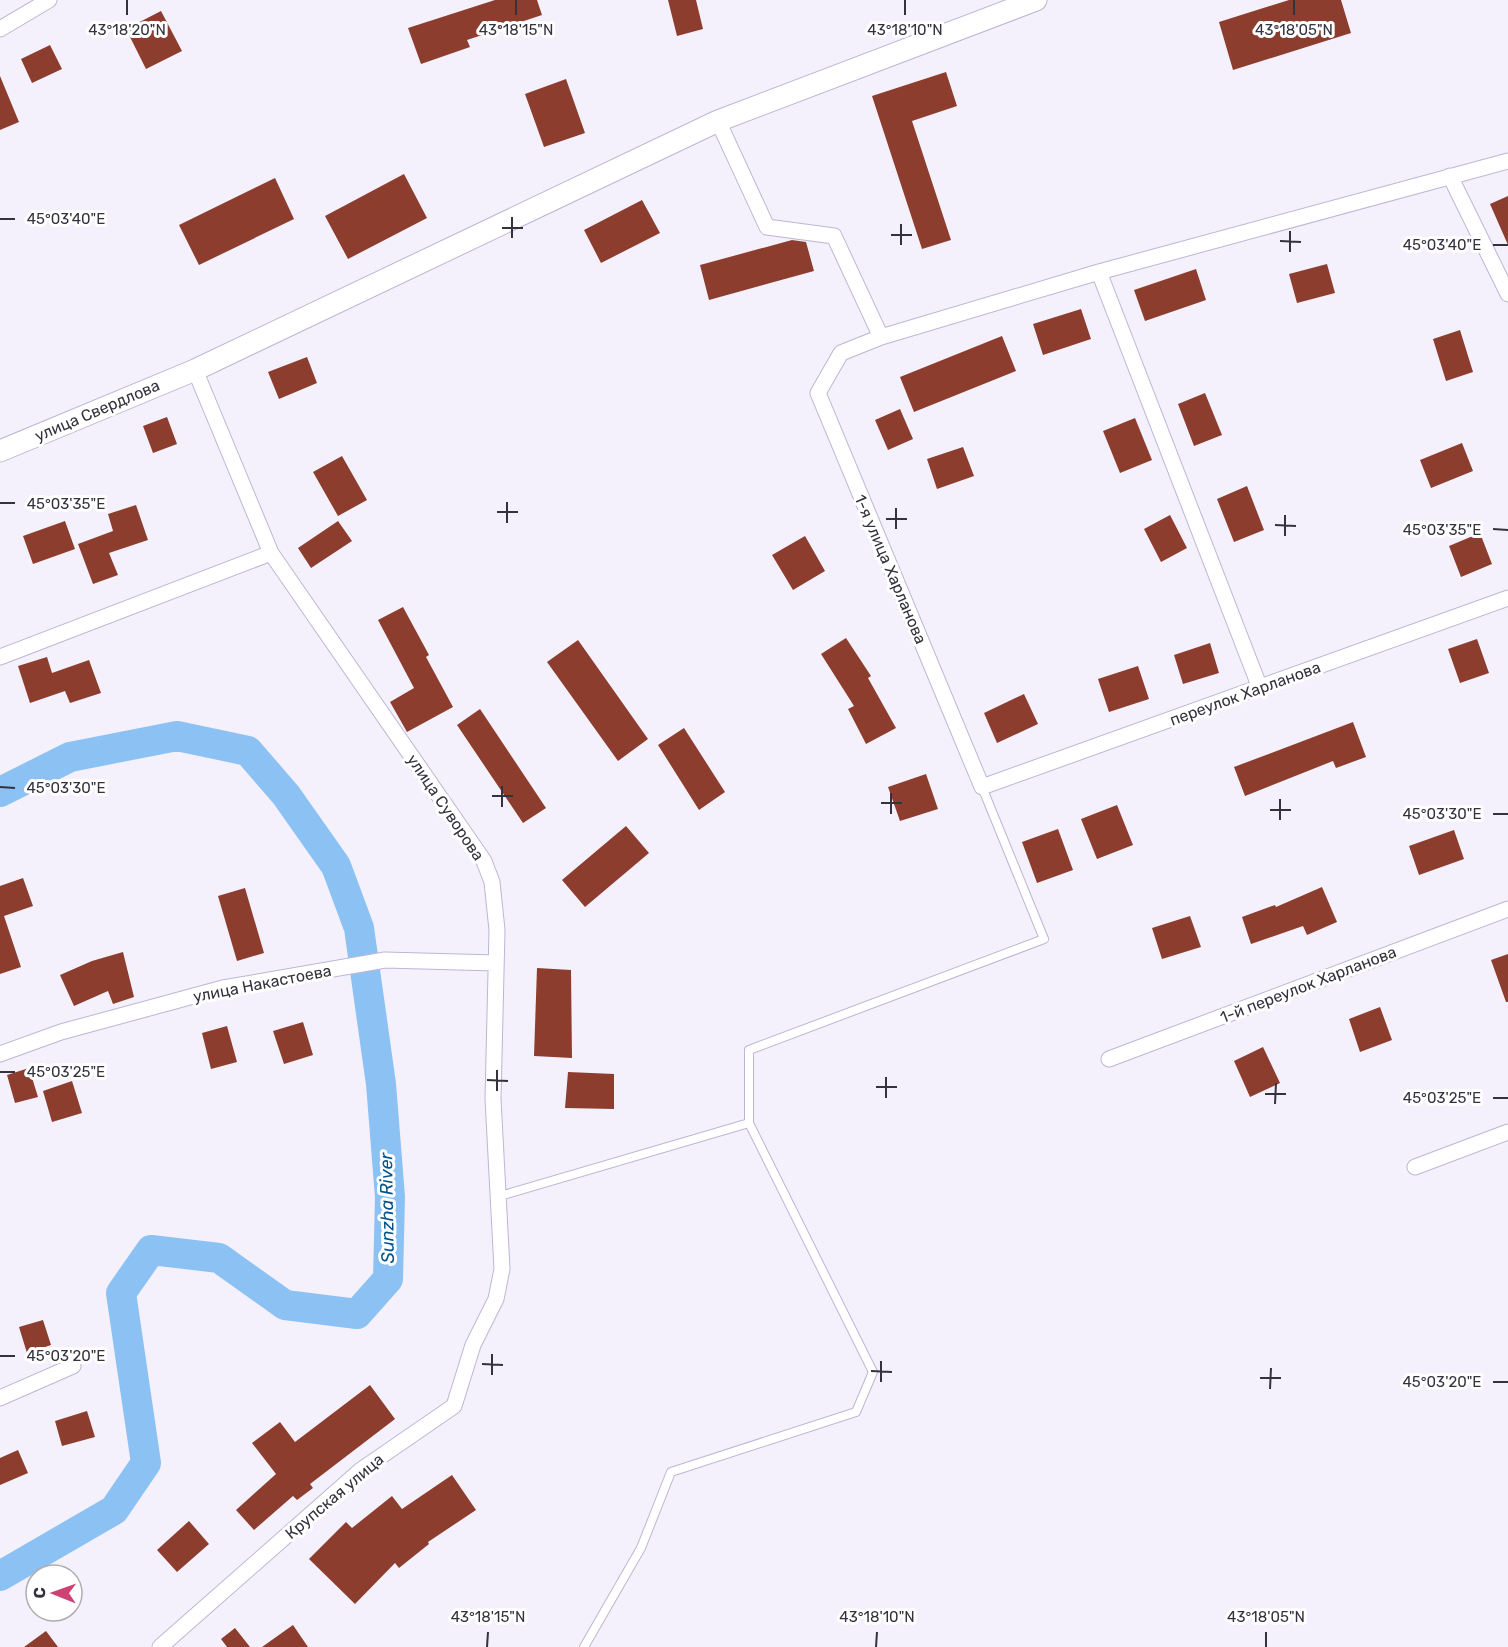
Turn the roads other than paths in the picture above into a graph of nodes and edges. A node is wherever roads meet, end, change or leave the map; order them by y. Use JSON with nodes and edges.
{"nodes":[{"id":1,"x":49,"y":0,"type":"edge"},
{"id":2,"x":1036,"y":0,"type":"edge"},
{"id":3,"x":0,"y":29,"type":"edge"},
{"id":4,"x":718,"y":121,"type":"junction"},
{"id":5,"x":1508,"y":161,"type":"edge"},
{"id":6,"x":1450,"y":176,"type":"junction"},
{"id":7,"x":1099,"y":272,"type":"junction"},
{"id":8,"x":1508,"y":294,"type":"edge"},
{"id":9,"x":881,"y":337,"type":"junction"},
{"id":10,"x":195,"y":370,"type":"junction"},
{"id":11,"x":0,"y":451,"type":"edge"},
{"id":12,"x":271,"y":554,"type":"junction"},
{"id":13,"x":1508,"y":598,"type":"edge"},
{"id":14,"x":0,"y":657,"type":"edge"},
{"id":15,"x":1260,"y":688,"type":"junction"},
{"id":16,"x":982,"y":788,"type":"junction"},
{"id":17,"x":1508,"y":909,"type":"edge"},
{"id":18,"x":496,"y":963,"type":"junction"},
{"id":19,"x":0,"y":1054,"type":"edge"},
{"id":20,"x":1109,"y":1059,"type":"dead end"},
{"id":21,"x":749,"y":1123,"type":"junction"},
{"id":22,"x":1508,"y":1132,"type":"edge"},
{"id":23,"x":1415,"y":1167,"type":"dead end"},
{"id":24,"x":500,"y":1196,"type":"junction"},
{"id":25,"x":496,"y":1299,"type":"joint"},
{"id":26,"x":73,"y":1366,"type":"dead end"},
{"id":27,"x":0,"y":1398,"type":"edge"},
{"id":28,"x":160,"y":1647,"type":"edge"},
{"id":29,"x":584,"y":1647,"type":"edge"}],
"edges":[{"from":1,"to":3,"type":"street"},
{"from":2,"to":4,"type":"street","name":"улица Свердлова"},
{"from":4,"to":9,"type":"street"},
{"from":4,"to":10,"type":"street","name":"улица Свердлова"},
{"from":5,"to":6,"type":"street"},
{"from":6,"to":7,"type":"street"},
{"from":6,"to":8,"type":"street"},
{"from":7,"to":9,"type":"street"},
{"from":7,"to":15,"type":"street"},
{"from":9,"to":16,"type":"street","name":"1-я улица Харланова"},
{"from":10,"to":11,"type":"street","name":"улица Свердлова"},
{"from":10,"to":12,"type":"street","name":"улица Суворова"},
{"from":12,"to":14,"type":"street"},
{"from":12,"to":18,"type":"street","name":"улица Суворова"},
{"from":13,"to":15,"type":"street","name":"переулок Харланова"},
{"from":15,"to":16,"type":"street","name":"переулок Харланова"},
{"from":16,"to":21,"type":"lane"},
{"from":17,"to":20,"type":"street","name":"1-й переулок Харланова"},
{"from":18,"to":19,"type":"street","name":"улица Накастоева"},
{"from":18,"to":24,"type":"street","name":"улица Суворова"},
{"from":21,"to":24,"type":"lane"},
{"from":21,"to":29,"type":"lane"},
{"from":22,"to":23,"type":"street"},
{"from":24,"to":25,"type":"street","name":"улица Суворова"},
{"from":25,"to":28,"type":"street","name":"Крупская улица"},
{"from":26,"to":27,"type":"street"}]}
